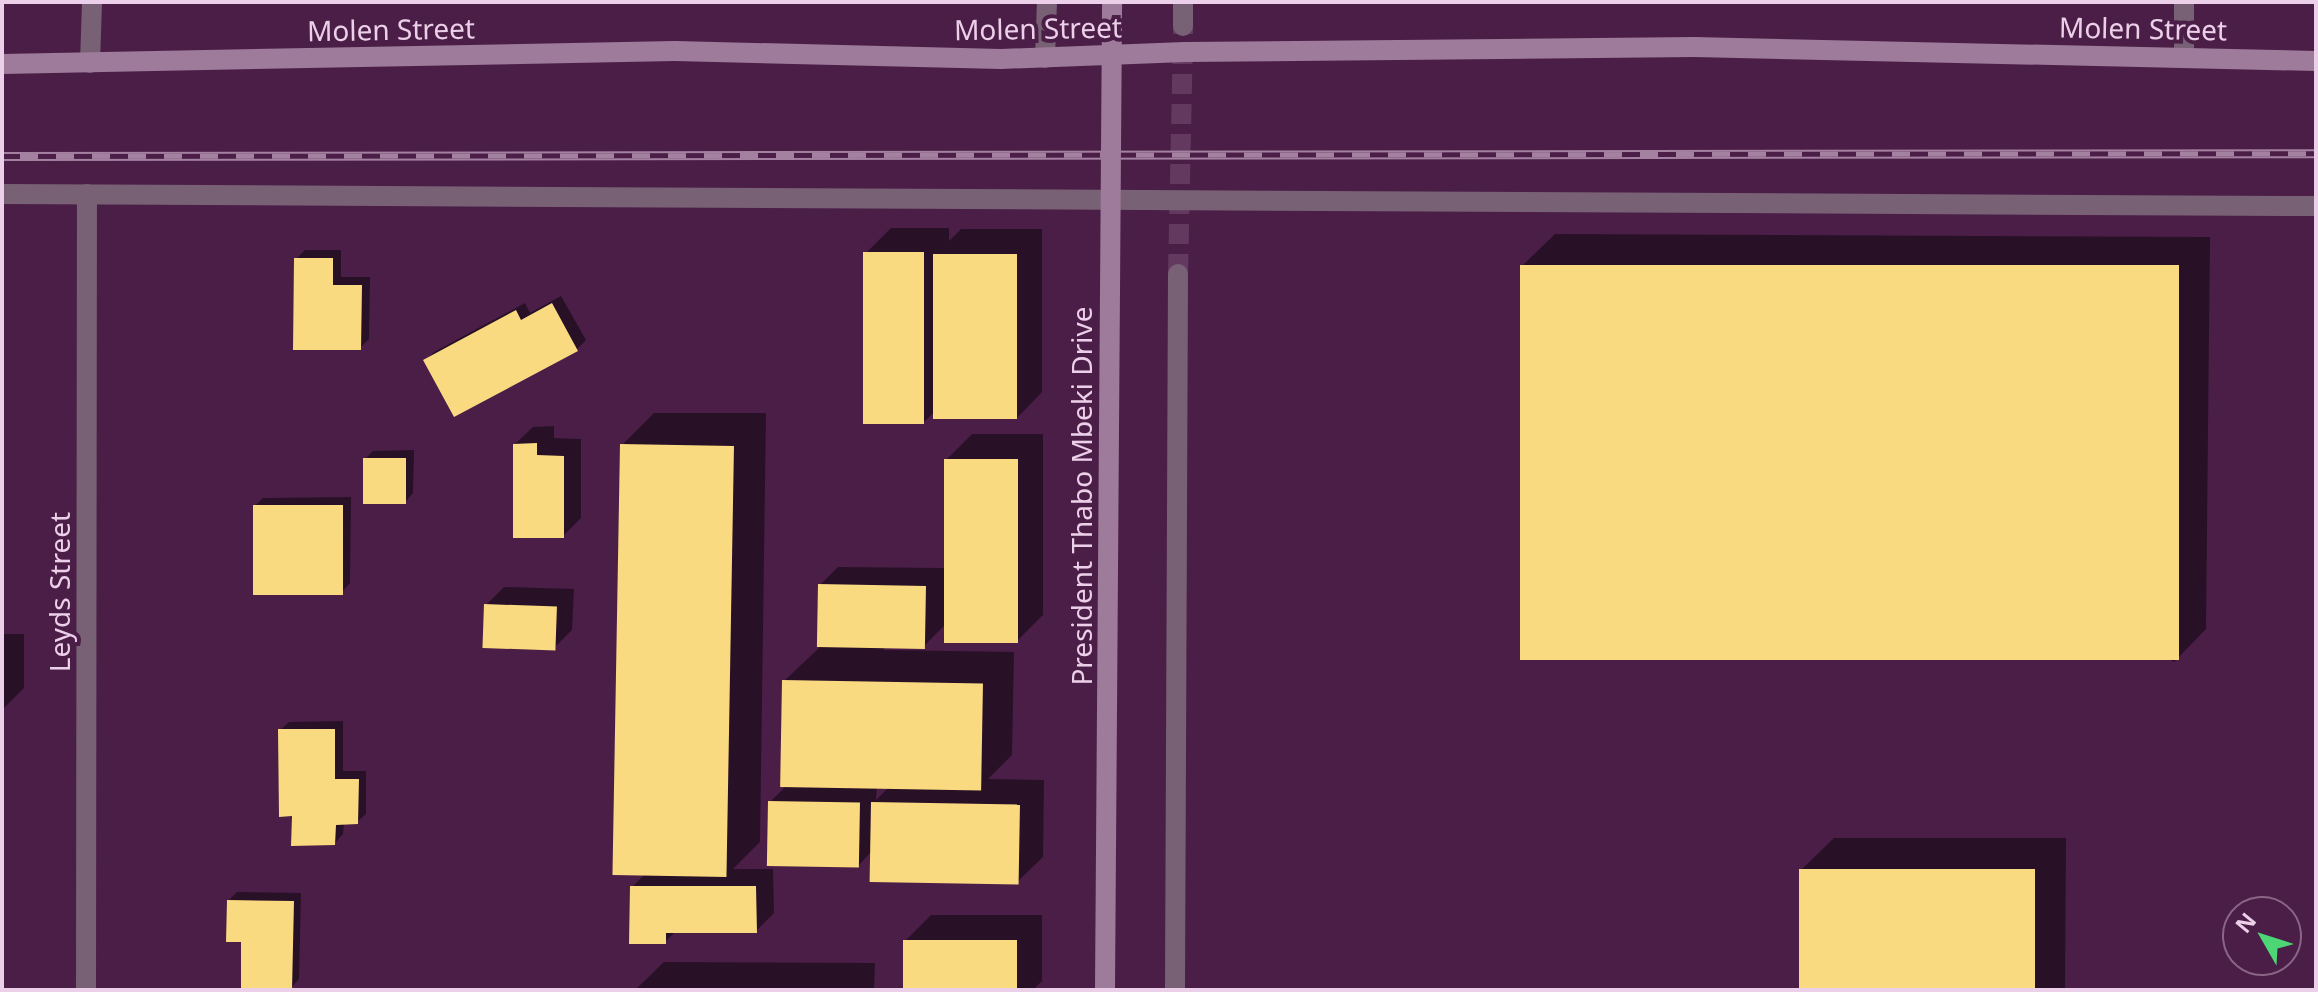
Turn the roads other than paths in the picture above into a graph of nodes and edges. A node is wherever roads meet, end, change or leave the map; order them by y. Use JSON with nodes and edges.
{"nodes":[{"id":1,"x":92,"y":2,"type":"edge"},
{"id":2,"x":1047,"y":2,"type":"edge"},
{"id":3,"x":1112,"y":2,"type":"edge"},
{"id":4,"x":1183,"y":2,"type":"edge"},
{"id":5,"x":2184,"y":2,"type":"edge"},
{"id":6,"x":1183,"y":26,"type":"tunnel mouth"},
{"id":7,"x":2184,"y":56,"type":"junction"},
{"id":8,"x":1045,"y":58,"type":"junction"},
{"id":9,"x":2316,"y":61,"type":"edge"},
{"id":10,"x":90,"y":63,"type":"junction"},
{"id":11,"x":2,"y":64,"type":"edge"},
{"id":12,"x":2,"y":194,"type":"edge"},
{"id":13,"x":87,"y":194,"type":"junction"},
{"id":14,"x":2316,"y":206,"type":"edge"},
{"id":15,"x":1178,"y":274,"type":"tunnel mouth"},
{"id":16,"x":86,"y":990,"type":"edge"},
{"id":17,"x":1105,"y":990,"type":"edge"},
{"id":18,"x":1175,"y":990,"type":"edge"}],
"edges":[{"from":1,"to":10,"type":"street"},
{"from":2,"to":8,"type":"street"},
{"from":3,"to":17,"type":"street","name":"President Thabo Mbeki Drive","bridge":true},
{"from":4,"to":6,"type":"street"},
{"from":5,"to":7,"type":"street"},
{"from":7,"to":8,"type":"street","name":"Molen Street"},
{"from":7,"to":9,"type":"street","name":"Molen Street"},
{"from":8,"to":10,"type":"street","name":"Molen Street"},
{"from":10,"to":11,"type":"street","name":"Molen Street"},
{"from":12,"to":13,"type":"street"},
{"from":13,"to":14,"type":"street"},
{"from":13,"to":16,"type":"street","name":"Leyds Street"},
{"from":15,"to":18,"type":"street"}]}
